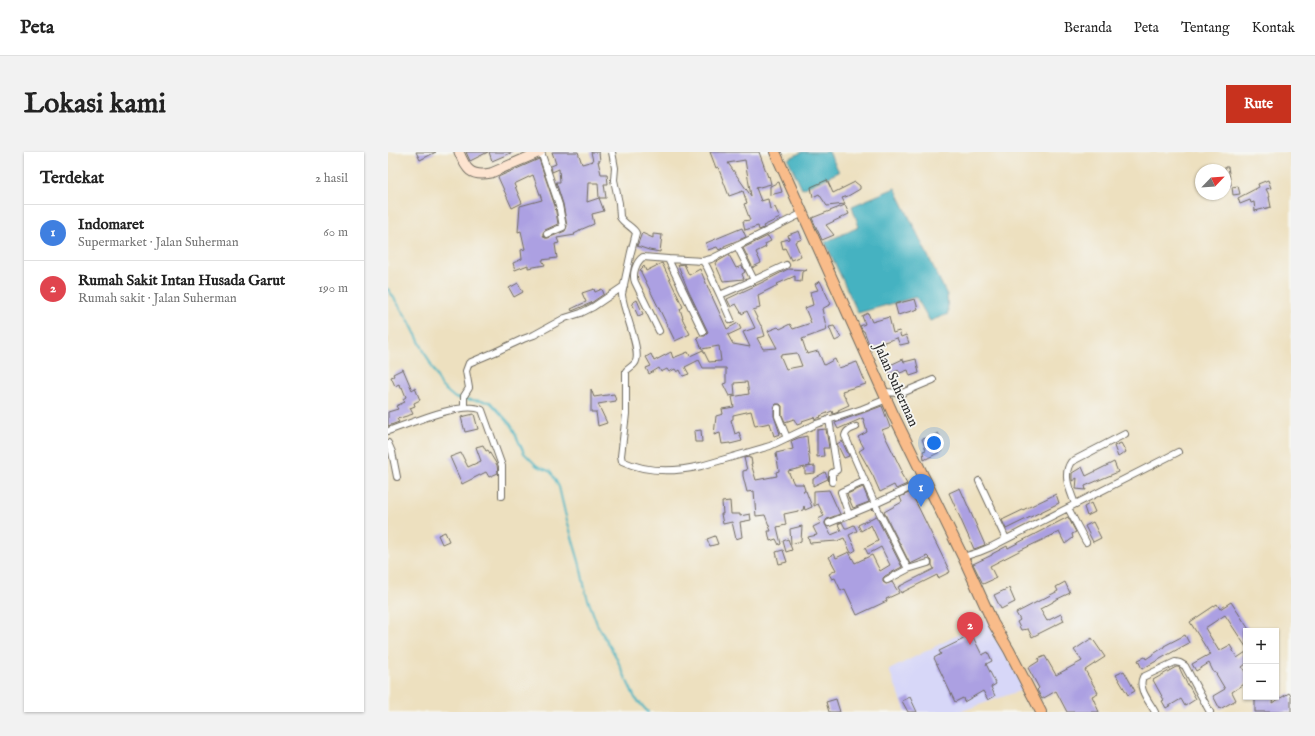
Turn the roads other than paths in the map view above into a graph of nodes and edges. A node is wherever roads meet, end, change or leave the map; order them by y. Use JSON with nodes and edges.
{"nodes":[{"id":1,"x":459,"y":152,"type":"edge"},
{"id":2,"x":539,"y":152,"type":"edge"},
{"id":3,"x":612,"y":152,"type":"edge"},
{"id":4,"x":775,"y":152,"type":"edge"},
{"id":5,"x":803,"y":213,"type":"junction"},
{"id":6,"x":547,"y":234,"type":"dead end"},
{"id":7,"x":737,"y":246,"type":"junction"},
{"id":8,"x":668,"y":259,"type":"junction"},
{"id":9,"x":703,"y":261,"type":"junction"},
{"id":10,"x":786,"y":265,"type":"dead end"},
{"id":11,"x":754,"y":280,"type":"junction"},
{"id":12,"x":624,"y":286,"type":"junction"},
{"id":13,"x":720,"y":295,"type":"junction"},
{"id":14,"x":731,"y":320,"type":"dead end"},
{"id":15,"x":659,"y":331,"type":"dead end"},
{"id":16,"x":703,"y":332,"type":"dead end"},
{"id":17,"x":933,"y":380,"type":"dead end"},
{"id":18,"x":885,"y":396,"type":"junction"},
{"id":19,"x":464,"y":406,"type":"junction"},
{"id":20,"x":778,"y":408,"type":"dead end"},
{"id":21,"x":829,"y":419,"type":"junction"},
{"id":22,"x":856,"y":426,"type":"dead end"},
{"id":23,"x":388,"y":431,"type":"edge"},
{"id":24,"x":1125,"y":434,"type":"dead end"},
{"id":25,"x":787,"y":438,"type":"junction"},
{"id":26,"x":388,"y":443,"type":"edge"},
{"id":27,"x":1178,"y":452,"type":"dead end"},
{"id":28,"x":397,"y":477,"type":"dead end"},
{"id":29,"x":865,"y":481,"type":"junction"},
{"id":30,"x":925,"y":481,"type":"junction"},
{"id":31,"x":832,"y":482,"type":"dead end"},
{"id":32,"x":979,"y":482,"type":"dead end"},
{"id":33,"x":502,"y":496,"type":"dead end"},
{"id":34,"x":875,"y":504,"type":"junction"},
{"id":35,"x":1074,"y":504,"type":"junction"},
{"id":36,"x":1068,"y":508,"type":"junction"},
{"id":37,"x":849,"y":514,"type":"junction"},
{"id":38,"x":829,"y":523,"type":"dead end"},
{"id":39,"x":1006,"y":539,"type":"junction"},
{"id":40,"x":1086,"y":542,"type":"dead end"},
{"id":41,"x":963,"y":557,"type":"junction"},
{"id":42,"x":928,"y":563,"type":"dead end"},
{"id":43,"x":908,"y":569,"type":"junction"},
{"id":44,"x":887,"y":580,"type":"dead end"},
{"id":45,"x":1041,"y":712,"type":"edge"},
{"id":46,"x":1155,"y":712,"type":"edge"},
{"id":47,"x":1210,"y":712,"type":"edge"}],
"edges":[{"from":1,"to":2,"type":"main road"},
{"from":2,"to":6,"type":"street"},
{"from":3,"to":12,"type":"street"},
{"from":4,"to":5,"type":"main road","name":"Jalan Suherman"},
{"from":5,"to":7,"type":"street"},
{"from":5,"to":18,"type":"main road","name":"Jalan Suherman"},
{"from":7,"to":9,"type":"street"},
{"from":7,"to":11,"type":"street"},
{"from":8,"to":9,"type":"street"},
{"from":8,"to":15,"type":"street"},
{"from":8,"to":16,"type":"street"},
{"from":9,"to":13,"type":"street"},
{"from":10,"to":11,"type":"street"},
{"from":11,"to":13,"type":"street"},
{"from":12,"to":19,"type":"street"},
{"from":12,"to":25,"type":"street"},
{"from":13,"to":14,"type":"street"},
{"from":17,"to":18,"type":"street"},
{"from":18,"to":21,"type":"street"},
{"from":18,"to":30,"type":"main road","name":"Jalan Suherman"},
{"from":19,"to":23,"type":"street"},
{"from":19,"to":33,"type":"street"},
{"from":20,"to":25,"type":"street"},
{"from":21,"to":25,"type":"street"},
{"from":21,"to":31,"type":"street"},
{"from":22,"to":29,"type":"street"},
{"from":24,"to":35,"type":"street"},
{"from":26,"to":28,"type":"street"},
{"from":27,"to":35,"type":"street"},
{"from":29,"to":34,"type":"street"},
{"from":29,"to":37,"type":"street"},
{"from":30,"to":34,"type":"street"},
{"from":30,"to":41,"type":"main road","name":"Jalan Suherman"},
{"from":32,"to":39,"type":"street"},
{"from":34,"to":37,"type":"street"},
{"from":34,"to":43,"type":"street"},
{"from":35,"to":36,"type":"street"},
{"from":36,"to":39,"type":"street"},
{"from":36,"to":40,"type":"street"},
{"from":37,"to":38,"type":"street"},
{"from":39,"to":41,"type":"street"},
{"from":41,"to":45,"type":"main road","name":"Jalan Suherman"},
{"from":42,"to":43,"type":"street"},
{"from":43,"to":44,"type":"street"},
{"from":46,"to":47,"type":"street"}]}
